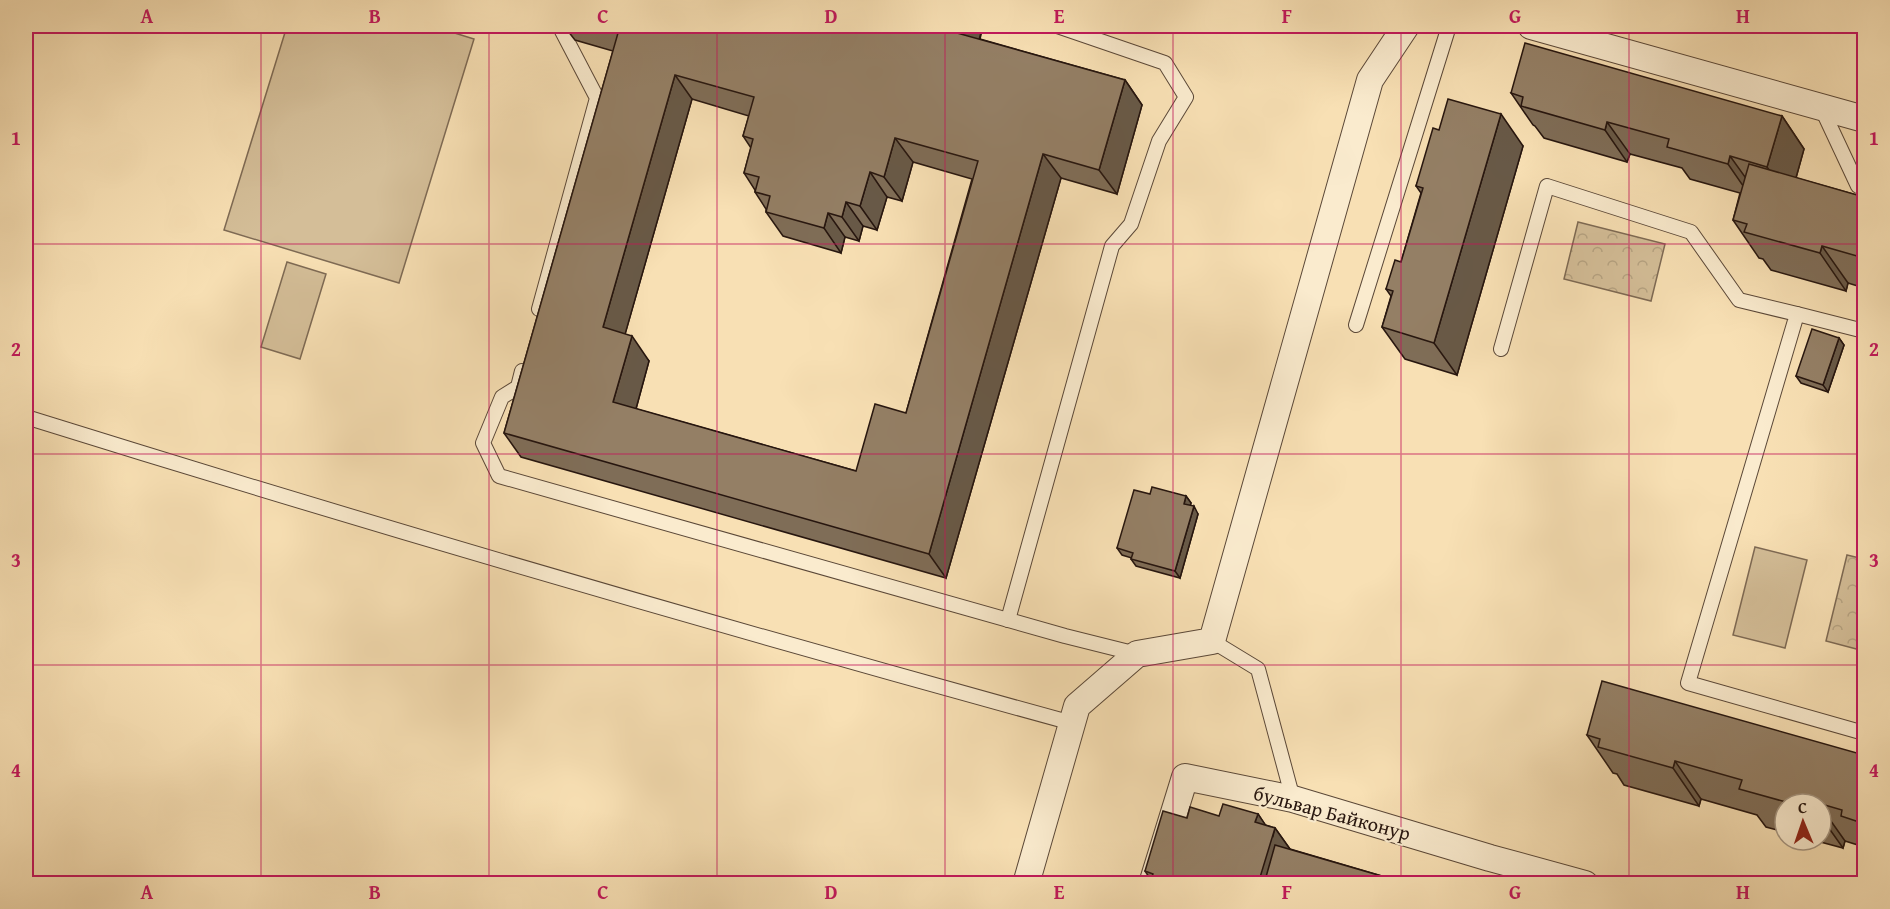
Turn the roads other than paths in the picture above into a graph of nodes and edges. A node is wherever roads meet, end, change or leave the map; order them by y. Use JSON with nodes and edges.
{"nodes":[{"id":1,"x":564,"y":26,"type":"edge"},
{"id":2,"x":1057,"y":26,"type":"edge"},
{"id":3,"x":1406,"y":26,"type":"edge"},
{"id":4,"x":1449,"y":26,"type":"edge"},
{"id":5,"x":1531,"y":26,"type":"edge"},
{"id":6,"x":1821,"y":107,"type":"junction"},
{"id":7,"x":1864,"y":120,"type":"edge"},
{"id":8,"x":1864,"y":188,"type":"edge"},
{"id":9,"x":1797,"y":314,"type":"junction"},
{"id":10,"x":536,"y":321,"type":"edge"},
{"id":11,"x":1356,"y":325,"type":"dead end"},
{"id":12,"x":1864,"y":331,"type":"edge"},
{"id":13,"x":1502,"y":349,"type":"dead end"},
{"id":14,"x":527,"y":354,"type":"edge"},
{"id":15,"x":26,"y":417,"type":"edge"},
{"id":16,"x":1008,"y":620,"type":"junction"},
{"id":17,"x":1212,"y":641,"type":"junction"},
{"id":18,"x":1137,"y":654,"type":"junction"},
{"id":19,"x":1072,"y":723,"type":"junction"},
{"id":20,"x":1864,"y":732,"type":"edge"},
{"id":21,"x":1293,"y":799,"type":"junction"},
{"id":22,"x":1026,"y":884,"type":"edge"},
{"id":23,"x":1152,"y":884,"type":"edge"},
{"id":24,"x":1585,"y":884,"type":"edge"}],
"edges":[{"from":1,"to":10,"type":"lane"},
{"from":2,"to":16,"type":"lane"},
{"from":3,"to":17,"type":"street"},
{"from":4,"to":11,"type":"lane"},
{"from":5,"to":6,"type":"street"},
{"from":6,"to":7,"type":"street"},
{"from":6,"to":8,"type":"lane"},
{"from":9,"to":12,"type":"lane"},
{"from":9,"to":13,"type":"lane"},
{"from":9,"to":20,"type":"lane"},
{"from":14,"to":16,"type":"lane"},
{"from":15,"to":19,"type":"lane"},
{"from":16,"to":18,"type":"lane"},
{"from":17,"to":18,"type":"street"},
{"from":17,"to":21,"type":"lane"},
{"from":18,"to":19,"type":"street"},
{"from":19,"to":22,"type":"street"},
{"from":21,"to":23,"type":"street","name":"бульвар Байконур"},
{"from":21,"to":24,"type":"street","name":"бульвар Байконур"}]}
